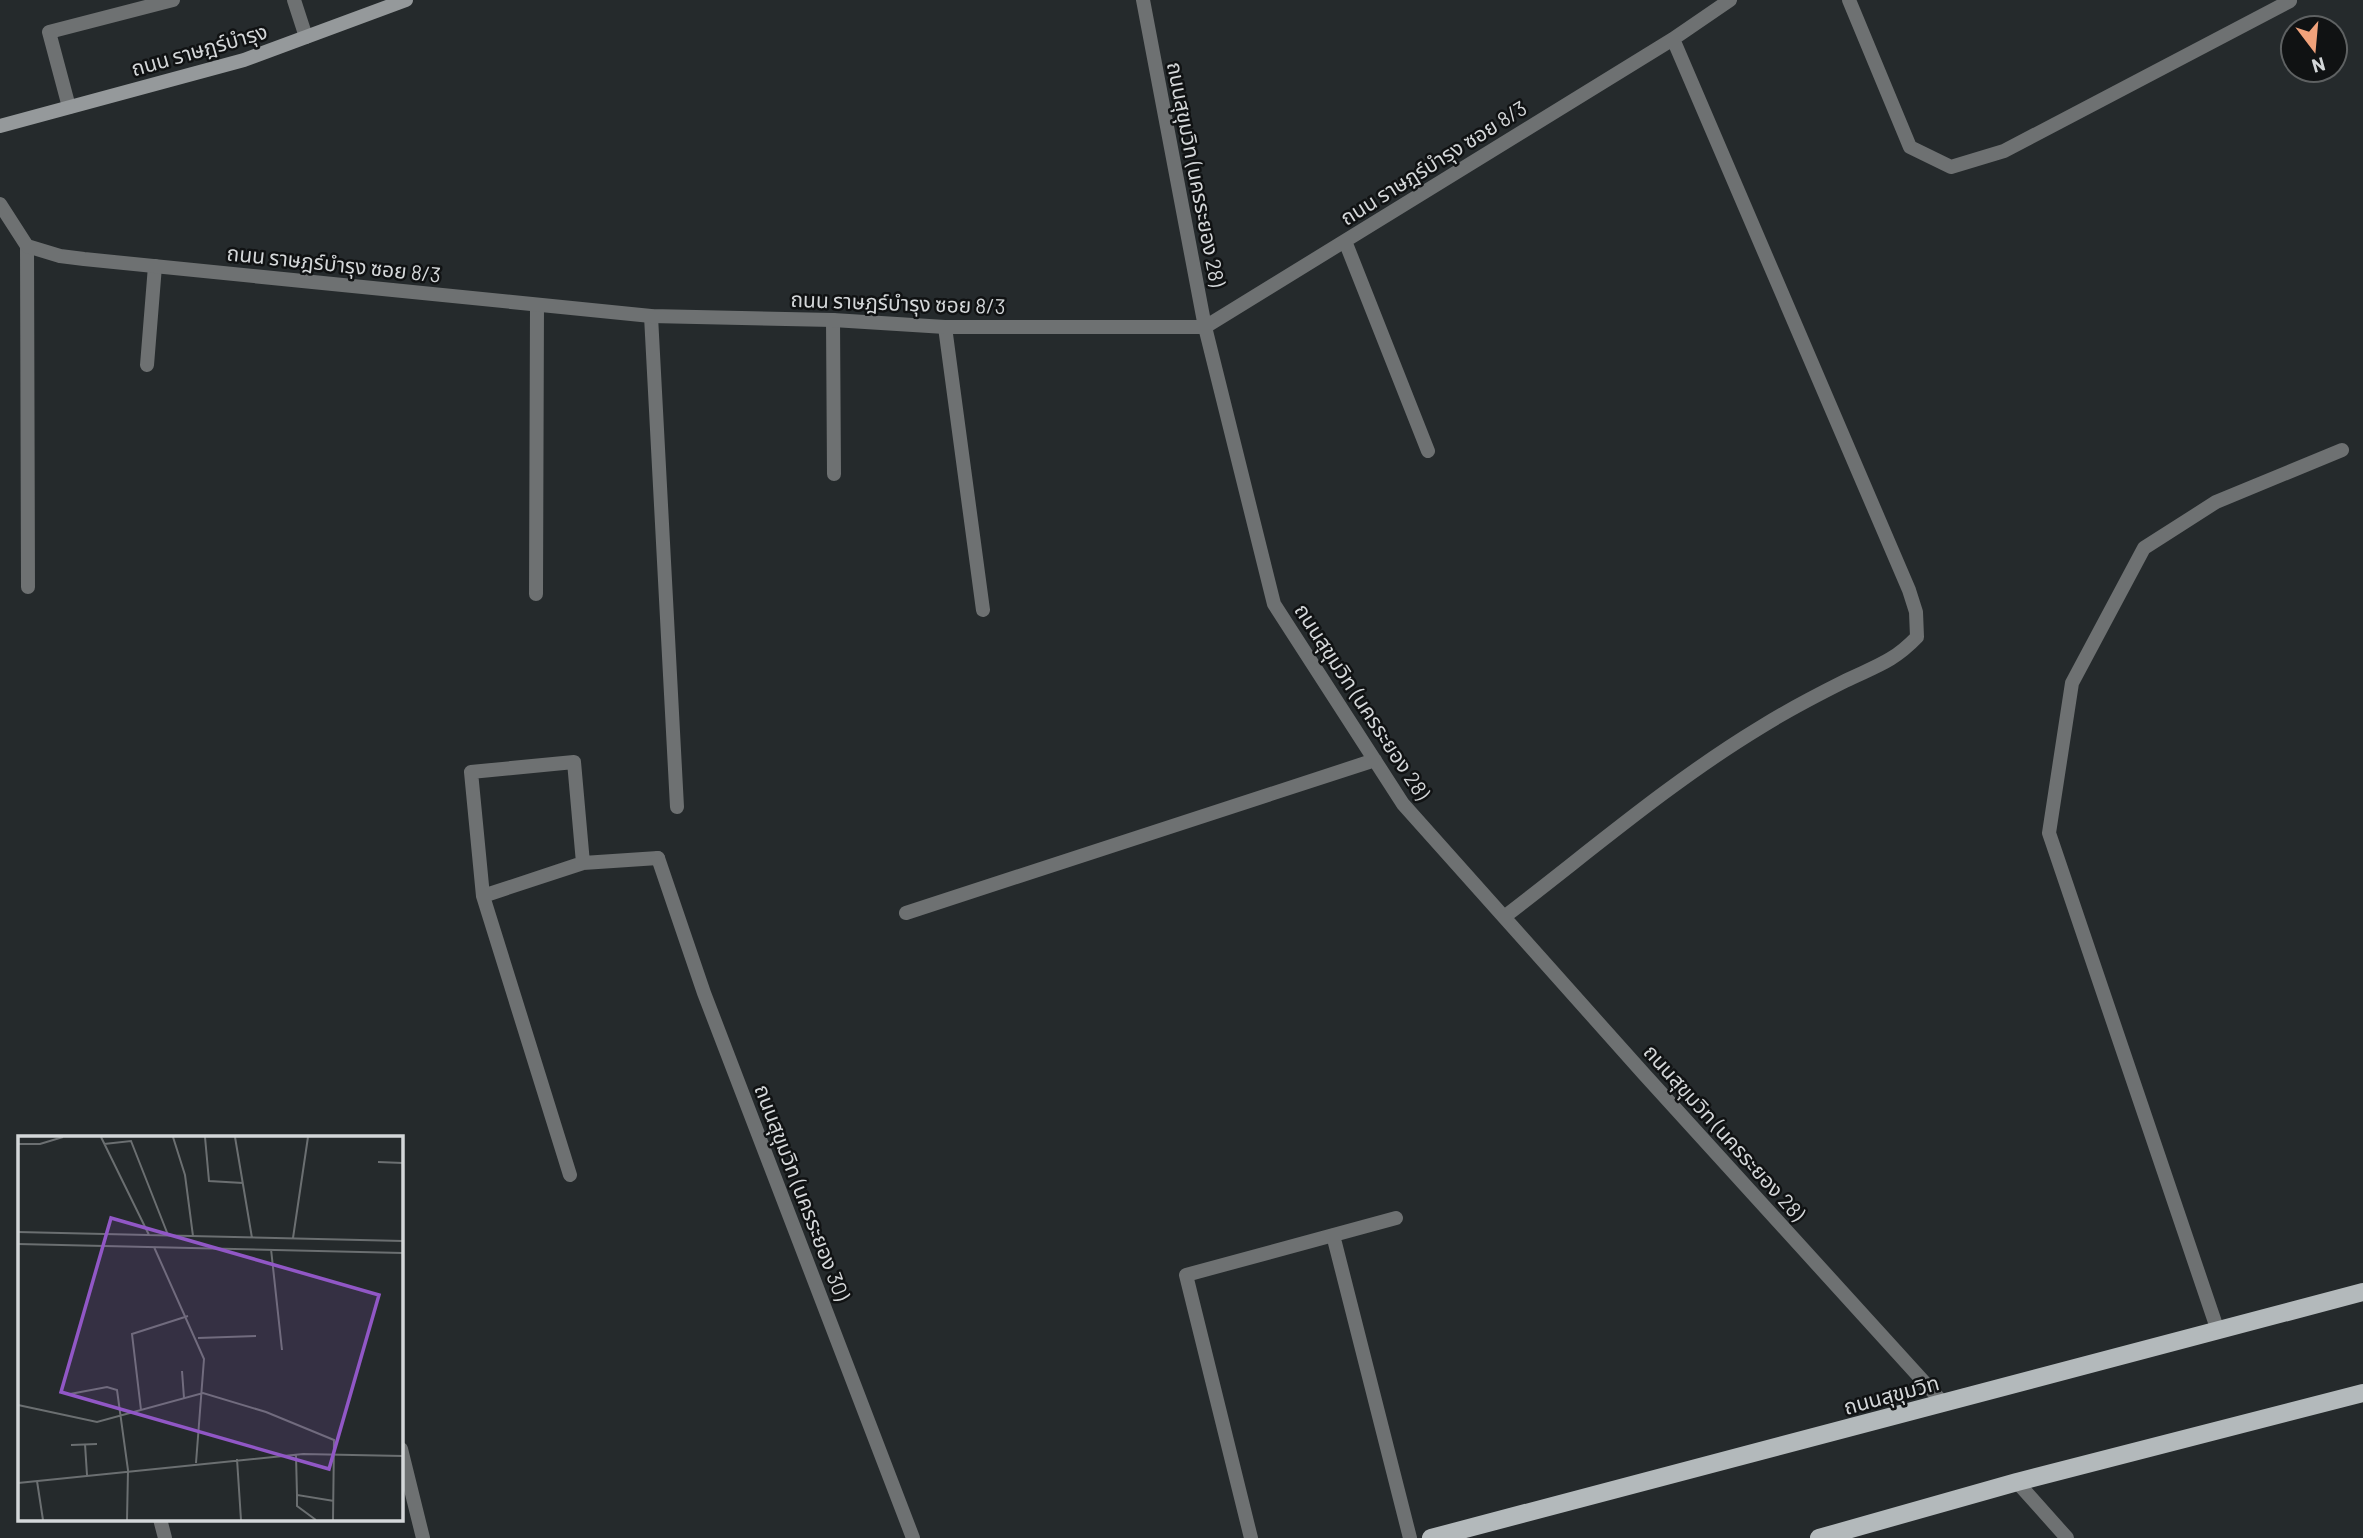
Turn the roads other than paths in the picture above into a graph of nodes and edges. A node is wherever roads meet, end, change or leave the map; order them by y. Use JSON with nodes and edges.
{"nodes":[{"id":1,"x":173,"y":0,"type":"edge"},
{"id":2,"x":294,"y":0,"type":"edge"},
{"id":3,"x":405,"y":0,"type":"edge"},
{"id":4,"x":1143,"y":0,"type":"edge"},
{"id":5,"x":1730,"y":0,"type":"edge"},
{"id":6,"x":1849,"y":0,"type":"edge"},
{"id":7,"x":2290,"y":1,"type":"edge"},
{"id":8,"x":306,"y":37,"type":"junction"},
{"id":9,"x":1673,"y":39,"type":"junction"},
{"id":10,"x":69,"y":107,"type":"junction"},
{"id":11,"x":0,"y":126,"type":"edge"},
{"id":12,"x":0,"y":204,"type":"edge"},
{"id":13,"x":1345,"y":241,"type":"junction"},
{"id":14,"x":27,"y":246,"type":"junction"},
{"id":15,"x":155,"y":266,"type":"junction"},
{"id":16,"x":537,"y":304,"type":"junction"},
{"id":17,"x":651,"y":316,"type":"junction"},
{"id":18,"x":833,"y":320,"type":"junction"},
{"id":19,"x":945,"y":327,"type":"junction"},
{"id":20,"x":1205,"y":327,"type":"junction"},
{"id":21,"x":147,"y":365,"type":"dead end"},
{"id":22,"x":2342,"y":450,"type":"dead end"},
{"id":23,"x":1428,"y":451,"type":"dead end"},
{"id":24,"x":834,"y":474,"type":"dead end"},
{"id":25,"x":28,"y":586,"type":"dead end"},
{"id":26,"x":536,"y":594,"type":"dead end"},
{"id":27,"x":984,"y":610,"type":"dead end"},
{"id":28,"x":1375,"y":760,"type":"junction"},
{"id":29,"x":677,"y":807,"type":"dead end"},
{"id":30,"x":583,"y":863,"type":"junction"},
{"id":31,"x":483,"y":896,"type":"junction"},
{"id":32,"x":906,"y":913,"type":"dead end"},
{"id":33,"x":1504,"y":917,"type":"junction"},
{"id":34,"x":570,"y":1175,"type":"dead end"},
{"id":35,"x":1395,"y":1218,"type":"dead end"},
{"id":36,"x":1333,"y":1235,"type":"junction"},
{"id":37,"x":2363,"y":1292,"type":"edge"},
{"id":38,"x":2218,"y":1331,"type":"junction"},
{"id":39,"x":2363,"y":1393,"type":"edge"},
{"id":40,"x":1944,"y":1404,"type":"junction"},
{"id":41,"x":402,"y":1453,"type":"edge"},
{"id":42,"x":2017,"y":1482,"type":"junction"},
{"id":43,"x":160,"y":1520,"type":"edge"},
{"id":44,"x":1859,"y":1533,"type":"edge"},
{"id":45,"x":165,"y":1538,"type":"edge"},
{"id":46,"x":424,"y":1538,"type":"edge"},
{"id":47,"x":913,"y":1538,"type":"edge"},
{"id":48,"x":1251,"y":1538,"type":"edge"},
{"id":49,"x":1410,"y":1538,"type":"edge"},
{"id":50,"x":1431,"y":1538,"type":"edge"},
{"id":51,"x":1819,"y":1538,"type":"edge"},
{"id":52,"x":2067,"y":1538,"type":"edge"}],
"edges":[{"from":1,"to":10,"type":"street"},
{"from":2,"to":8,"type":"street"},
{"from":3,"to":8,"type":"street","name":"ถนน ราษฎร์บำรุง"},
{"from":4,"to":20,"type":"street","name":"ถนนสุขุมวิท (นครระยอง 28)"},
{"from":5,"to":9,"type":"street","name":"ถนน ราษฎร์บำรุง ซอย 8/3"},
{"from":6,"to":7,"type":"street"},
{"from":8,"to":10,"type":"street","name":"ถนน ราษฎร์บำรุง"},
{"from":9,"to":13,"type":"street","name":"ถนน ราษฎร์บำรุง ซอย 8/3"},
{"from":9,"to":33,"type":"street"},
{"from":10,"to":11,"type":"street","name":"ถนน ราษฎร์บำรุง"},
{"from":12,"to":14,"type":"street"},
{"from":13,"to":20,"type":"street","name":"ถนน ราษฎร์บำรุง ซอย 8/3"},
{"from":13,"to":23,"type":"street"},
{"from":14,"to":15,"type":"street","name":"ถนน ราษฎร์บำรุง ซอย 8/3"},
{"from":14,"to":25,"type":"street"},
{"from":15,"to":16,"type":"street","name":"ถนน ราษฎร์บำรุง ซอย 8/3"},
{"from":15,"to":21,"type":"street"},
{"from":16,"to":17,"type":"street","name":"ถนน ราษฎร์บำรุง ซอย 8/3"},
{"from":16,"to":26,"type":"street"},
{"from":17,"to":18,"type":"street","name":"ถนน ราษฎร์บำรุง ซอย 8/3"},
{"from":17,"to":29,"type":"street"},
{"from":18,"to":19,"type":"street","name":"ถนน ราษฎร์บำรุง ซอย 8/3"},
{"from":18,"to":24,"type":"street"},
{"from":19,"to":20,"type":"street","name":"ถนน ราษฎร์บำรุง ซอย 8/3"},
{"from":19,"to":27,"type":"street"},
{"from":20,"to":28,"type":"street","name":"ถนนสุขุมวิท (นครระยอง 28)"},
{"from":22,"to":38,"type":"street"},
{"from":28,"to":32,"type":"street"},
{"from":28,"to":33,"type":"street","name":"ถนนสุขุมวิท (นครระยอง 28)"},
{"from":30,"to":31,"type":"street"},
{"from":30,"to":31,"type":"street"},
{"from":30,"to":47,"type":"street","name":"ถนนสุขุมวิท (นครระยอง 30)"},
{"from":31,"to":34,"type":"street"},
{"from":33,"to":40,"type":"street","name":"ถนนสุขุมวิท (นครระยอง 28)"},
{"from":35,"to":36,"type":"street"},
{"from":36,"to":48,"type":"street"},
{"from":36,"to":49,"type":"street"},
{"from":37,"to":38,"type":"main road","name":"ถนนสุขุมวิท"},
{"from":38,"to":40,"type":"main road","name":"ถนนสุขุมวิท"},
{"from":39,"to":42,"type":"main road"},
{"from":40,"to":50,"type":"main road","name":"ถนนสุขุมวิท"},
{"from":41,"to":46,"type":"street"},
{"from":42,"to":44,"type":"main road"},
{"from":42,"to":52,"type":"street"},
{"from":43,"to":45,"type":"street"},
{"from":44,"to":51,"type":"main road"}]}
